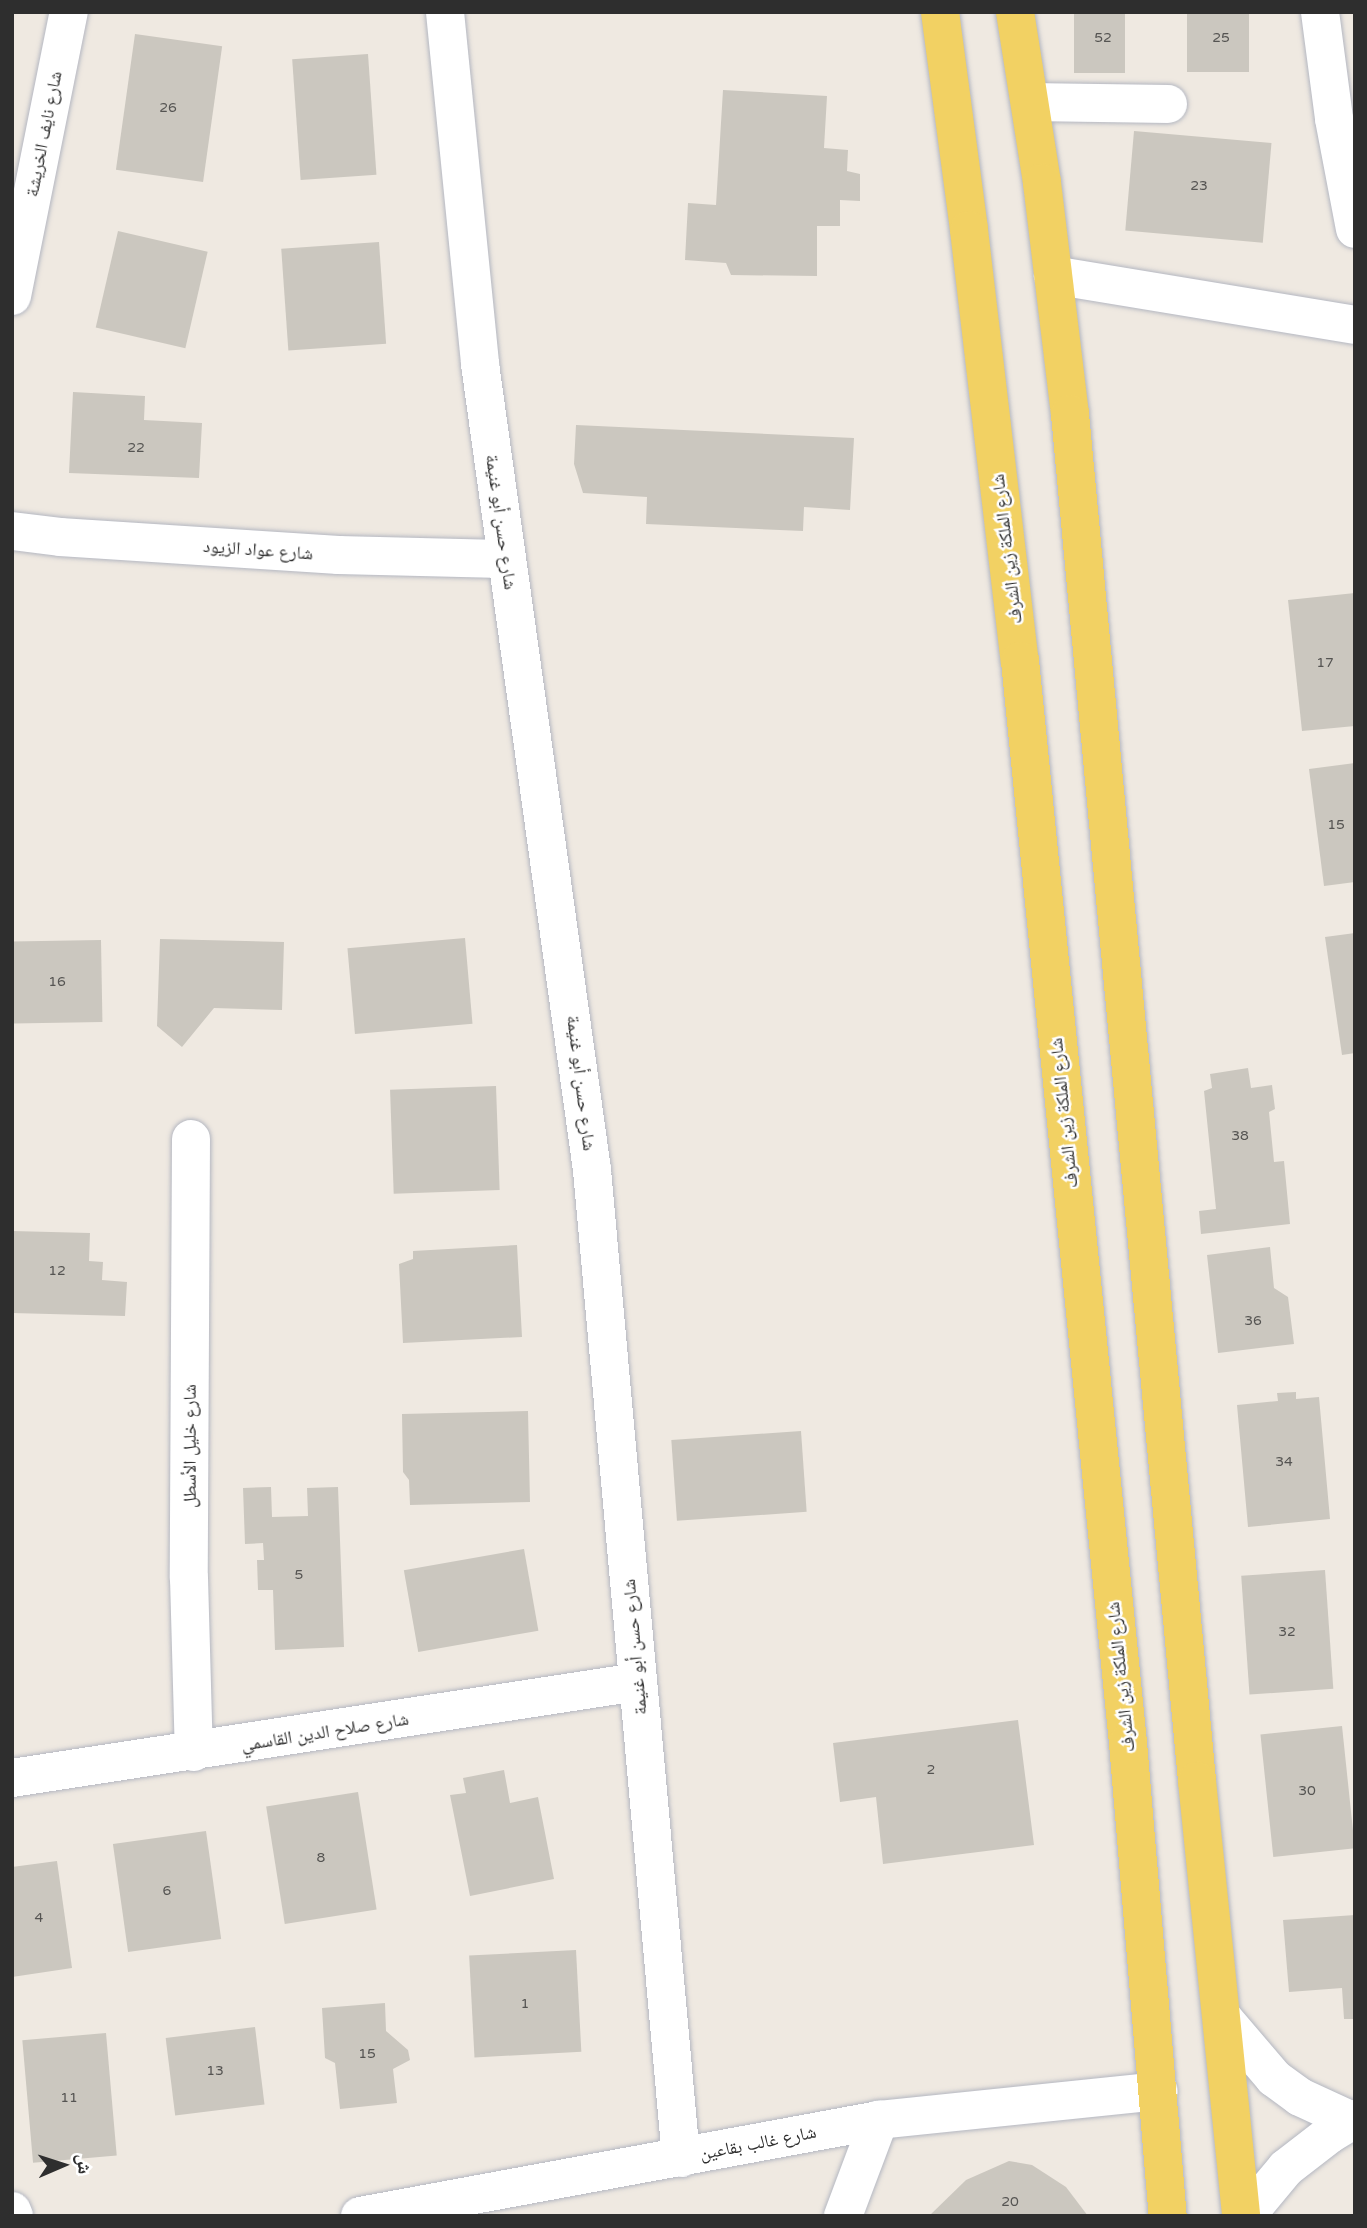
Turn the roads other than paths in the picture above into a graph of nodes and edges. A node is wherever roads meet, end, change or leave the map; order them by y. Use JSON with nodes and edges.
{"nodes":[{"id":1,"x":69,"y":12,"type":"edge"},
{"id":2,"x":445,"y":12,"type":"edge"},
{"id":3,"x":940,"y":12,"type":"edge"},
{"id":4,"x":1015,"y":12,"type":"edge"},
{"id":5,"x":1320,"y":12,"type":"edge"},
{"id":6,"x":1030,"y":102,"type":"junction"},
{"id":7,"x":1168,"y":104,"type":"dead end"},
{"id":8,"x":1355,"y":229,"type":"edge"},
{"id":9,"x":1054,"y":275,"type":"junction"},
{"id":10,"x":12,"y":296,"type":"edge"},
{"id":11,"x":1355,"y":325,"type":"edge"},
{"id":12,"x":12,"y":531,"type":"edge"},
{"id":13,"x":505,"y":559,"type":"junction"},
{"id":14,"x":191,"y":1139,"type":"dead end"},
{"id":15,"x":637,"y":1682,"type":"junction"},
{"id":16,"x":194,"y":1752,"type":"junction"},
{"id":17,"x":12,"y":1778,"type":"edge"},
{"id":18,"x":1223,"y":2018,"type":"junction"},
{"id":19,"x":1159,"y":2091,"type":"junction"},
{"id":20,"x":880,"y":2120,"type":"junction"},
{"id":21,"x":1352,"y":2120,"type":"edge"},
{"id":22,"x":681,"y":2158,"type":"junction"},
{"id":23,"x":360,"y":2216,"type":"edge"},
{"id":24,"x":843,"y":2216,"type":"edge"},
{"id":25,"x":1168,"y":2216,"type":"edge"},
{"id":26,"x":1244,"y":2216,"type":"edge"}],
"edges":[{"from":1,"to":10,"type":"street","name":"شارع نايف الخريشة"},
{"from":2,"to":13,"type":"street","name":"شارع حسن أبو غنيمة"},
{"from":3,"to":19,"type":"main road","name":"شارع الملكة زين الشرف"},
{"from":4,"to":6,"type":"main road"},
{"from":5,"to":8,"type":"street"},
{"from":6,"to":7,"type":"street"},
{"from":6,"to":9,"type":"main road"},
{"from":9,"to":11,"type":"street"},
{"from":9,"to":18,"type":"main road"},
{"from":12,"to":13,"type":"street","name":"شارع عواد الزيود"},
{"from":13,"to":15,"type":"street","name":"شارع حسن أبو غنيمة"},
{"from":14,"to":16,"type":"street","name":"شارع خليل الأسطل"},
{"from":15,"to":16,"type":"street","name":"شارع صلاح الدين القاسمي"},
{"from":15,"to":22,"type":"street","name":"شارع حسن أبو غنيمة"},
{"from":16,"to":17,"type":"street","name":"شارع صلاح الدين القاسمي"},
{"from":18,"to":21,"type":"street"},
{"from":18,"to":26,"type":"main road"},
{"from":19,"to":20,"type":"street","name":"شارع غالب بقاعين"},
{"from":19,"to":25,"type":"main road","name":"شارع الملكة زين الشرف"},
{"from":20,"to":22,"type":"street","name":"شارع غالب بقاعين"},
{"from":20,"to":24,"type":"street"},
{"from":21,"to":26,"type":"street"},
{"from":22,"to":23,"type":"street","name":"شارع غالب بقاعين"}]}
